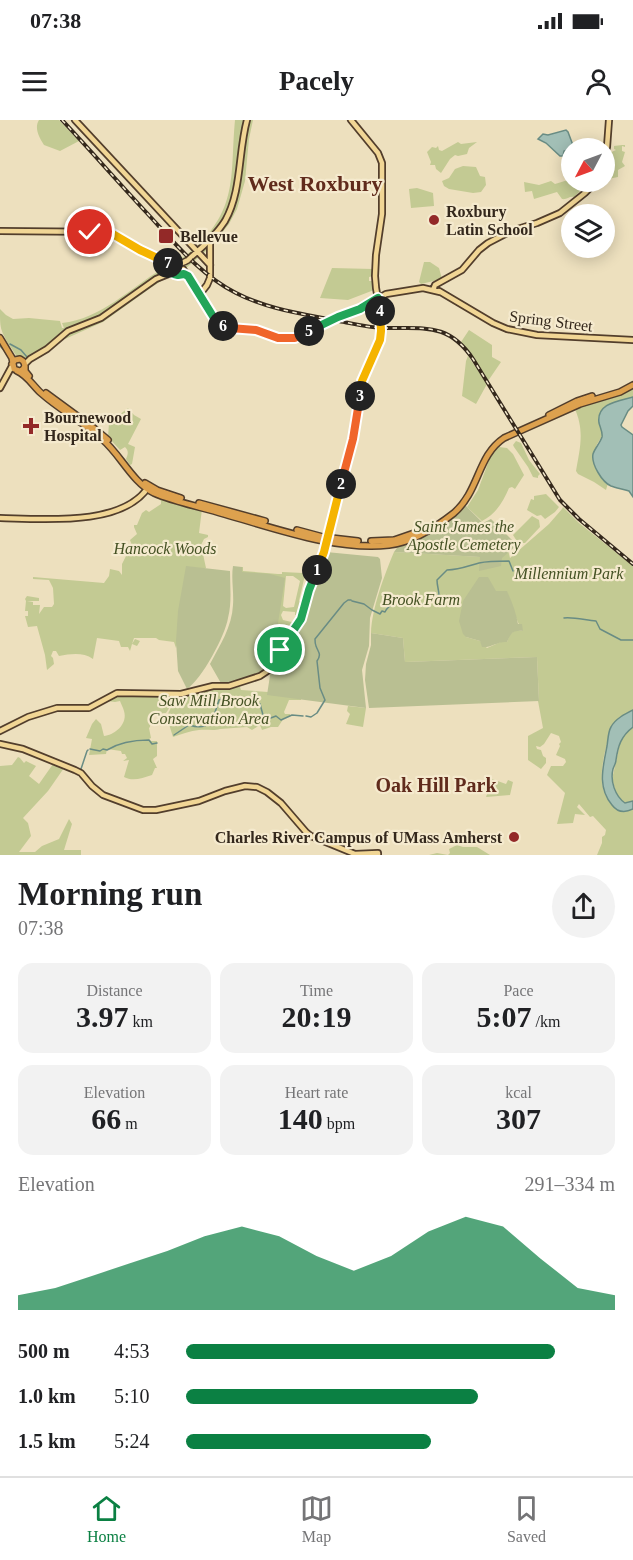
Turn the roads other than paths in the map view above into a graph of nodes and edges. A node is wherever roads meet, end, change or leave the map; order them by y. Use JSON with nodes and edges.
{"nodes":[{"id":1,"x":75,"y":120,"type":"edge"},
{"id":2,"x":247,"y":120,"type":"edge"},
{"id":3,"x":351,"y":120,"type":"edge"},
{"id":4,"x":609,"y":120,"type":"edge"},
{"id":5,"x":608,"y":138,"type":"edge"},
{"id":6,"x":586,"y":192,"type":"edge"},
{"id":7,"x":0,"y":231,"type":"edge"},
{"id":8,"x":210,"y":239,"type":"junction"},
{"id":9,"x":197,"y":252,"type":"junction"},
{"id":10,"x":184,"y":265,"type":"junction"},
{"id":11,"x":210,"y":265,"type":"junction"},
{"id":12,"x":171,"y":266,"type":"junction"},
{"id":13,"x":166,"y":274,"type":"junction"},
{"id":14,"x":174,"y":274,"type":"junction"},
{"id":15,"x":438,"y":283,"type":"junction"},
{"id":16,"x":426,"y":286,"type":"junction"},
{"id":17,"x":417,"y":289,"type":"junction"},
{"id":18,"x":433,"y":289,"type":"junction"},
{"id":19,"x":200,"y":294,"type":"junction"},
{"id":20,"x":378,"y":298,"type":"junction"},
{"id":21,"x":75,"y":327,"type":"junction"},
{"id":22,"x":63,"y":328,"type":"dead end"},
{"id":23,"x":0,"y":333,"type":"edge"},
{"id":24,"x":0,"y":338,"type":"edge"},
{"id":25,"x":633,"y":340,"type":"edge"},
{"id":26,"x":23,"y":362,"type":"junction"},
{"id":27,"x":15,"y":368,"type":"junction"},
{"id":28,"x":631,"y":384,"type":"edge"},
{"id":29,"x":0,"y":388,"type":"edge"},
{"id":30,"x":126,"y":464,"type":"junction"},
{"id":31,"x":476,"y":477,"type":"junction"},
{"id":32,"x":148,"y":488,"type":"junction"},
{"id":33,"x":0,"y":518,"type":"edge"},
{"id":34,"x":326,"y":539,"type":"junction"},
{"id":35,"x":0,"y":731,"type":"edge"},
{"id":36,"x":0,"y":745,"type":"edge"},
{"id":37,"x":376,"y":854,"type":"edge"}],
"edges":[{"from":1,"to":9,"type":"main road"},
{"from":2,"to":8,"type":"main road"},
{"from":3,"to":20,"type":"main road"},
{"from":4,"to":5,"type":"main road"},
{"from":6,"to":15,"type":"main road"},
{"from":7,"to":12,"type":"main road"},
{"from":8,"to":9,"type":"main road"},
{"from":8,"to":11,"type":"main road"},
{"from":9,"to":10,"type":"main road"},
{"from":9,"to":11,"type":"main road"},
{"from":10,"to":12,"type":"main road"},
{"from":10,"to":14,"type":"main road"},
{"from":10,"to":19,"type":"main road"},
{"from":11,"to":19,"type":"main road"},
{"from":12,"to":13,"type":"main road"},
{"from":12,"to":14,"type":"main road"},
{"from":13,"to":14,"type":"main road"},
{"from":13,"to":21,"type":"main road"},
{"from":15,"to":16,"type":"main road"},
{"from":15,"to":18,"type":"main road"},
{"from":16,"to":17,"type":"main road"},
{"from":16,"to":18,"type":"main road"},
{"from":17,"to":18,"type":"main road"},
{"from":17,"to":20,"type":"main road"},
{"from":18,"to":25,"type":"main road","name":"Spring Street"},
{"from":19,"to":20,"type":"main road"},
{"from":20,"to":34,"type":"main road"},
{"from":21,"to":22,"type":"main road"},
{"from":21,"to":26,"type":"main road"},
{"from":23,"to":26,"type":"highway"},
{"from":24,"to":27,"type":"highway"},
{"from":26,"to":27,"type":"highway"},
{"from":26,"to":27,"type":"highway"},
{"from":26,"to":30,"type":"highway"},
{"from":27,"to":29,"type":"main road"},
{"from":27,"to":30,"type":"highway"},
{"from":28,"to":31,"type":"highway"},
{"from":30,"to":32,"type":"highway"},
{"from":31,"to":34,"type":"highway"},
{"from":31,"to":34,"type":"highway"},
{"from":32,"to":33,"type":"main road"},
{"from":32,"to":34,"type":"highway"},
{"from":34,"to":35,"type":"main road"},
{"from":36,"to":37,"type":"main road"}]}
